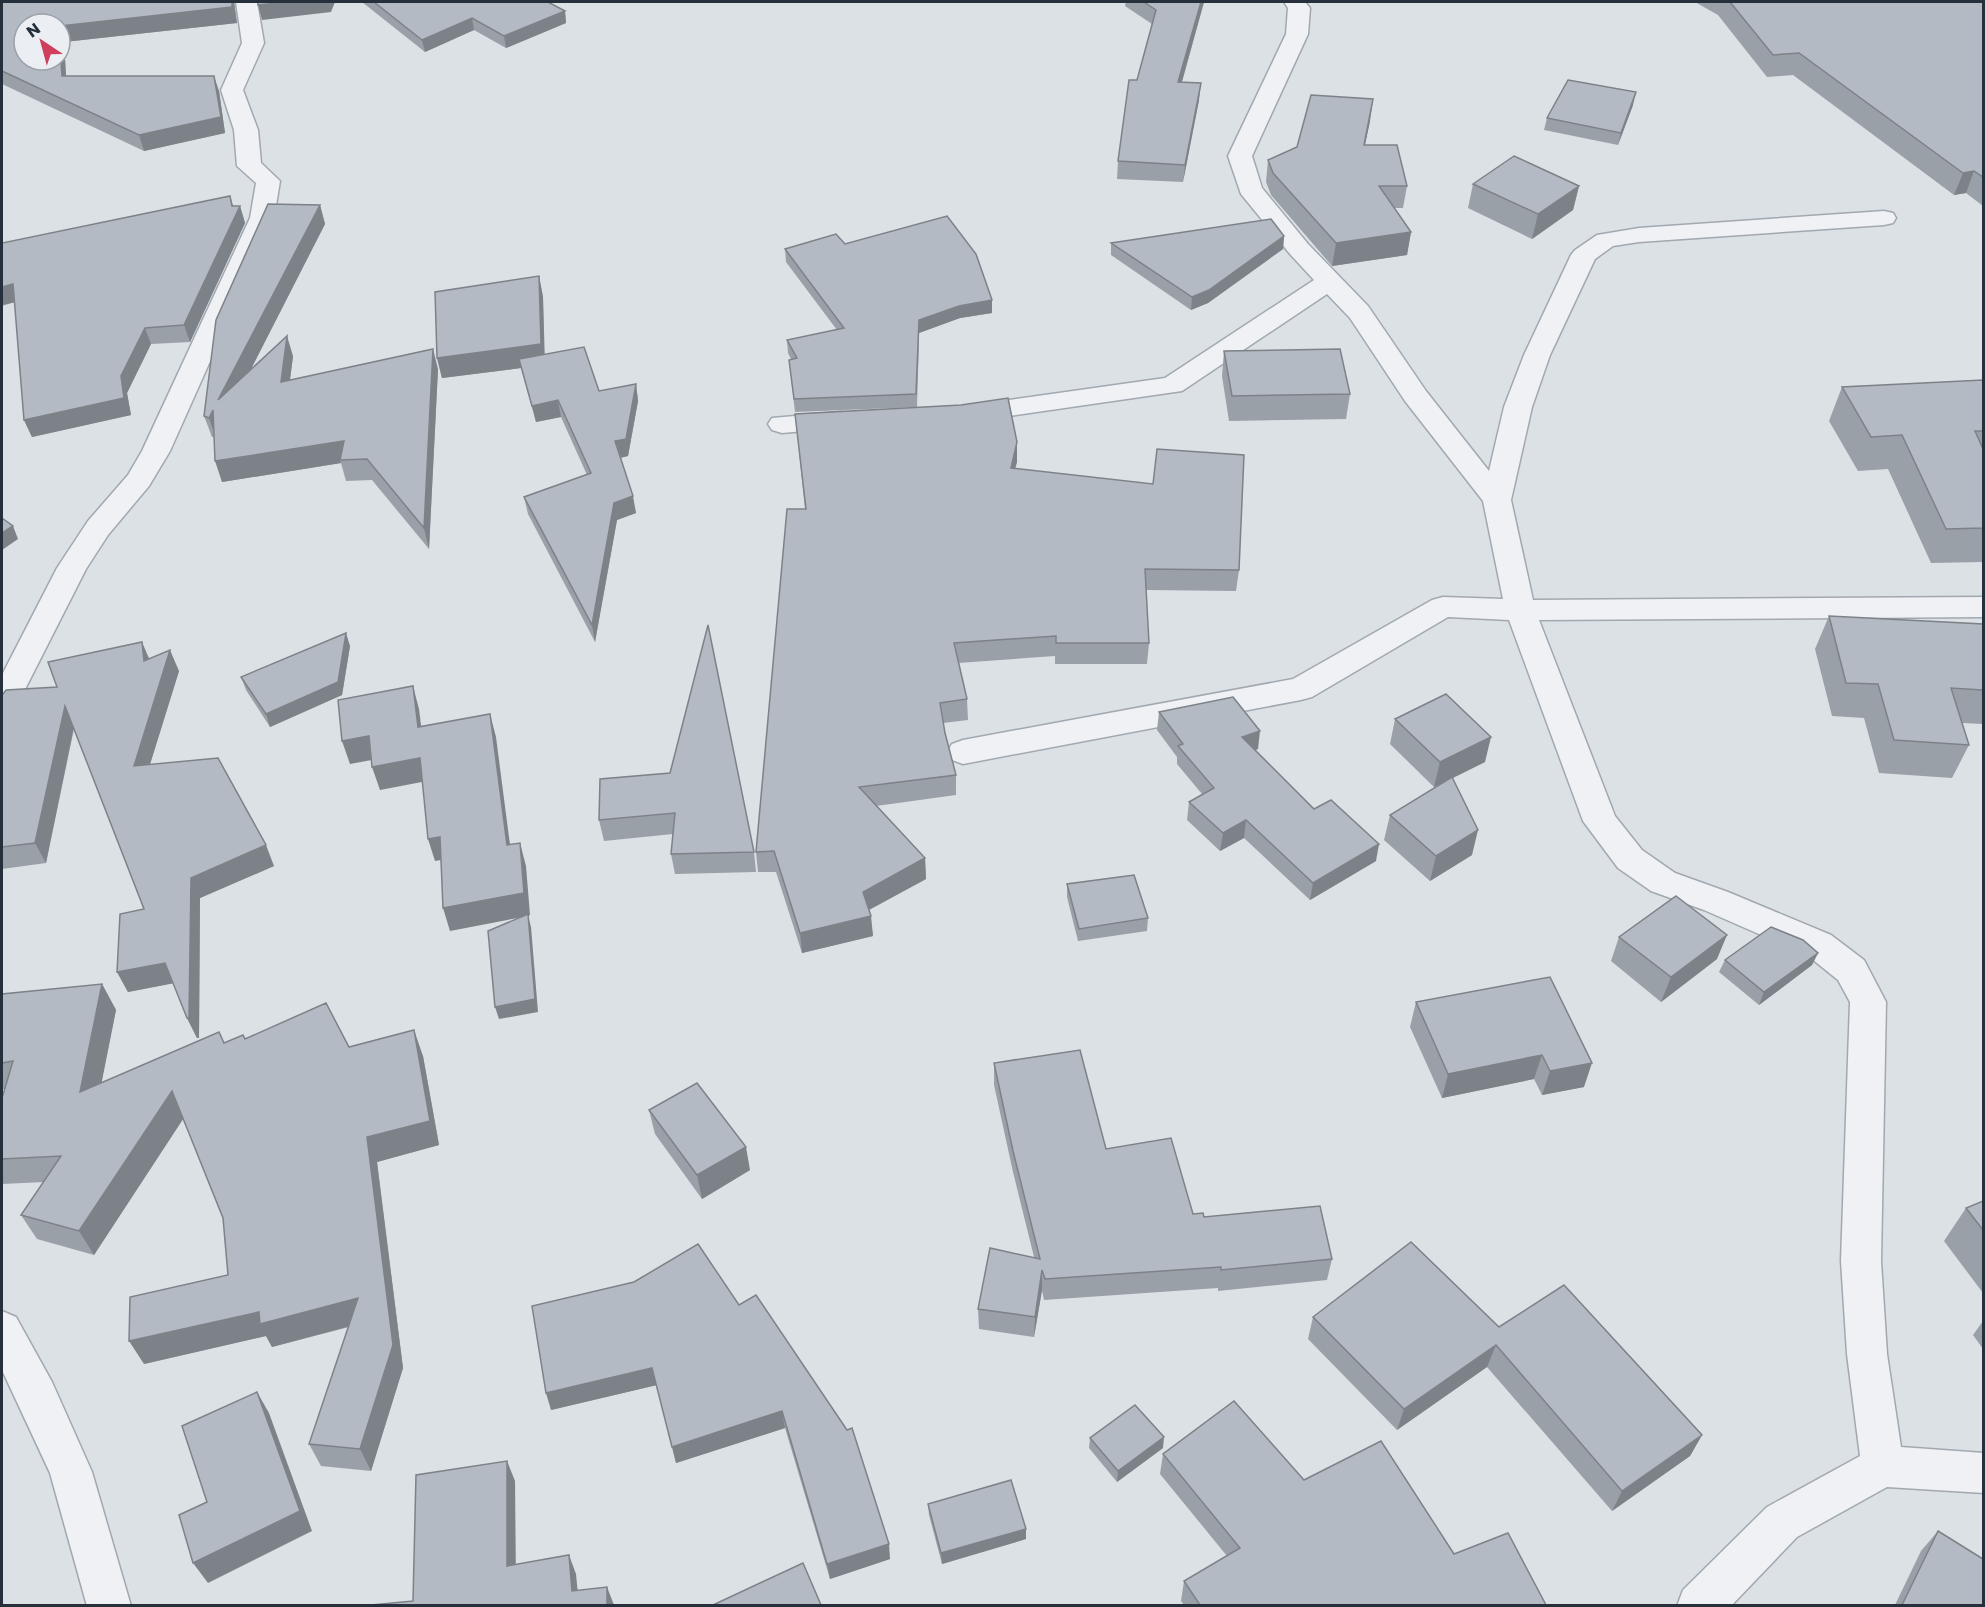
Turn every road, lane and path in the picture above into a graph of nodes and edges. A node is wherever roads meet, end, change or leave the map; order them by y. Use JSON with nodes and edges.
{"nodes":[{"id":1,"x":246,"y":2,"type":"edge"},
{"id":2,"x":1294,"y":2,"type":"edge"},
{"id":3,"x":1884,"y":218,"type":"dead end"},
{"id":4,"x":1329,"y":281,"type":"junction"},
{"id":5,"x":937,"y":416,"type":"edge"},
{"id":6,"x":866,"y":420,"type":"edge"},
{"id":7,"x":782,"y":424,"type":"dead end"},
{"id":8,"x":1497,"y":500,"type":"junction"},
{"id":9,"x":1983,"y":607,"type":"edge"},
{"id":10,"x":1520,"y":610,"type":"junction"},
{"id":11,"x":2,"y":705,"type":"edge"},
{"id":12,"x":963,"y":752,"type":"dead end"},
{"id":13,"x":2,"y":1330,"type":"edge"},
{"id":14,"x":1883,"y":1466,"type":"junction"},
{"id":15,"x":1983,"y":1473,"type":"edge"},
{"id":16,"x":109,"y":1605,"type":"edge"},
{"id":17,"x":1699,"y":1605,"type":"edge"}],
"edges":[{"from":1,"to":11,"type":"street"},
{"from":2,"to":4,"type":"street"},
{"from":3,"to":8,"type":"street"},
{"from":4,"to":5,"type":"street"},
{"from":4,"to":8,"type":"street"},
{"from":6,"to":7,"type":"street"},
{"from":8,"to":10,"type":"street"},
{"from":9,"to":10,"type":"street"},
{"from":10,"to":12,"type":"street"},
{"from":10,"to":14,"type":"street"},
{"from":13,"to":16,"type":"street"},
{"from":14,"to":15,"type":"street"},
{"from":14,"to":17,"type":"street"}]}
